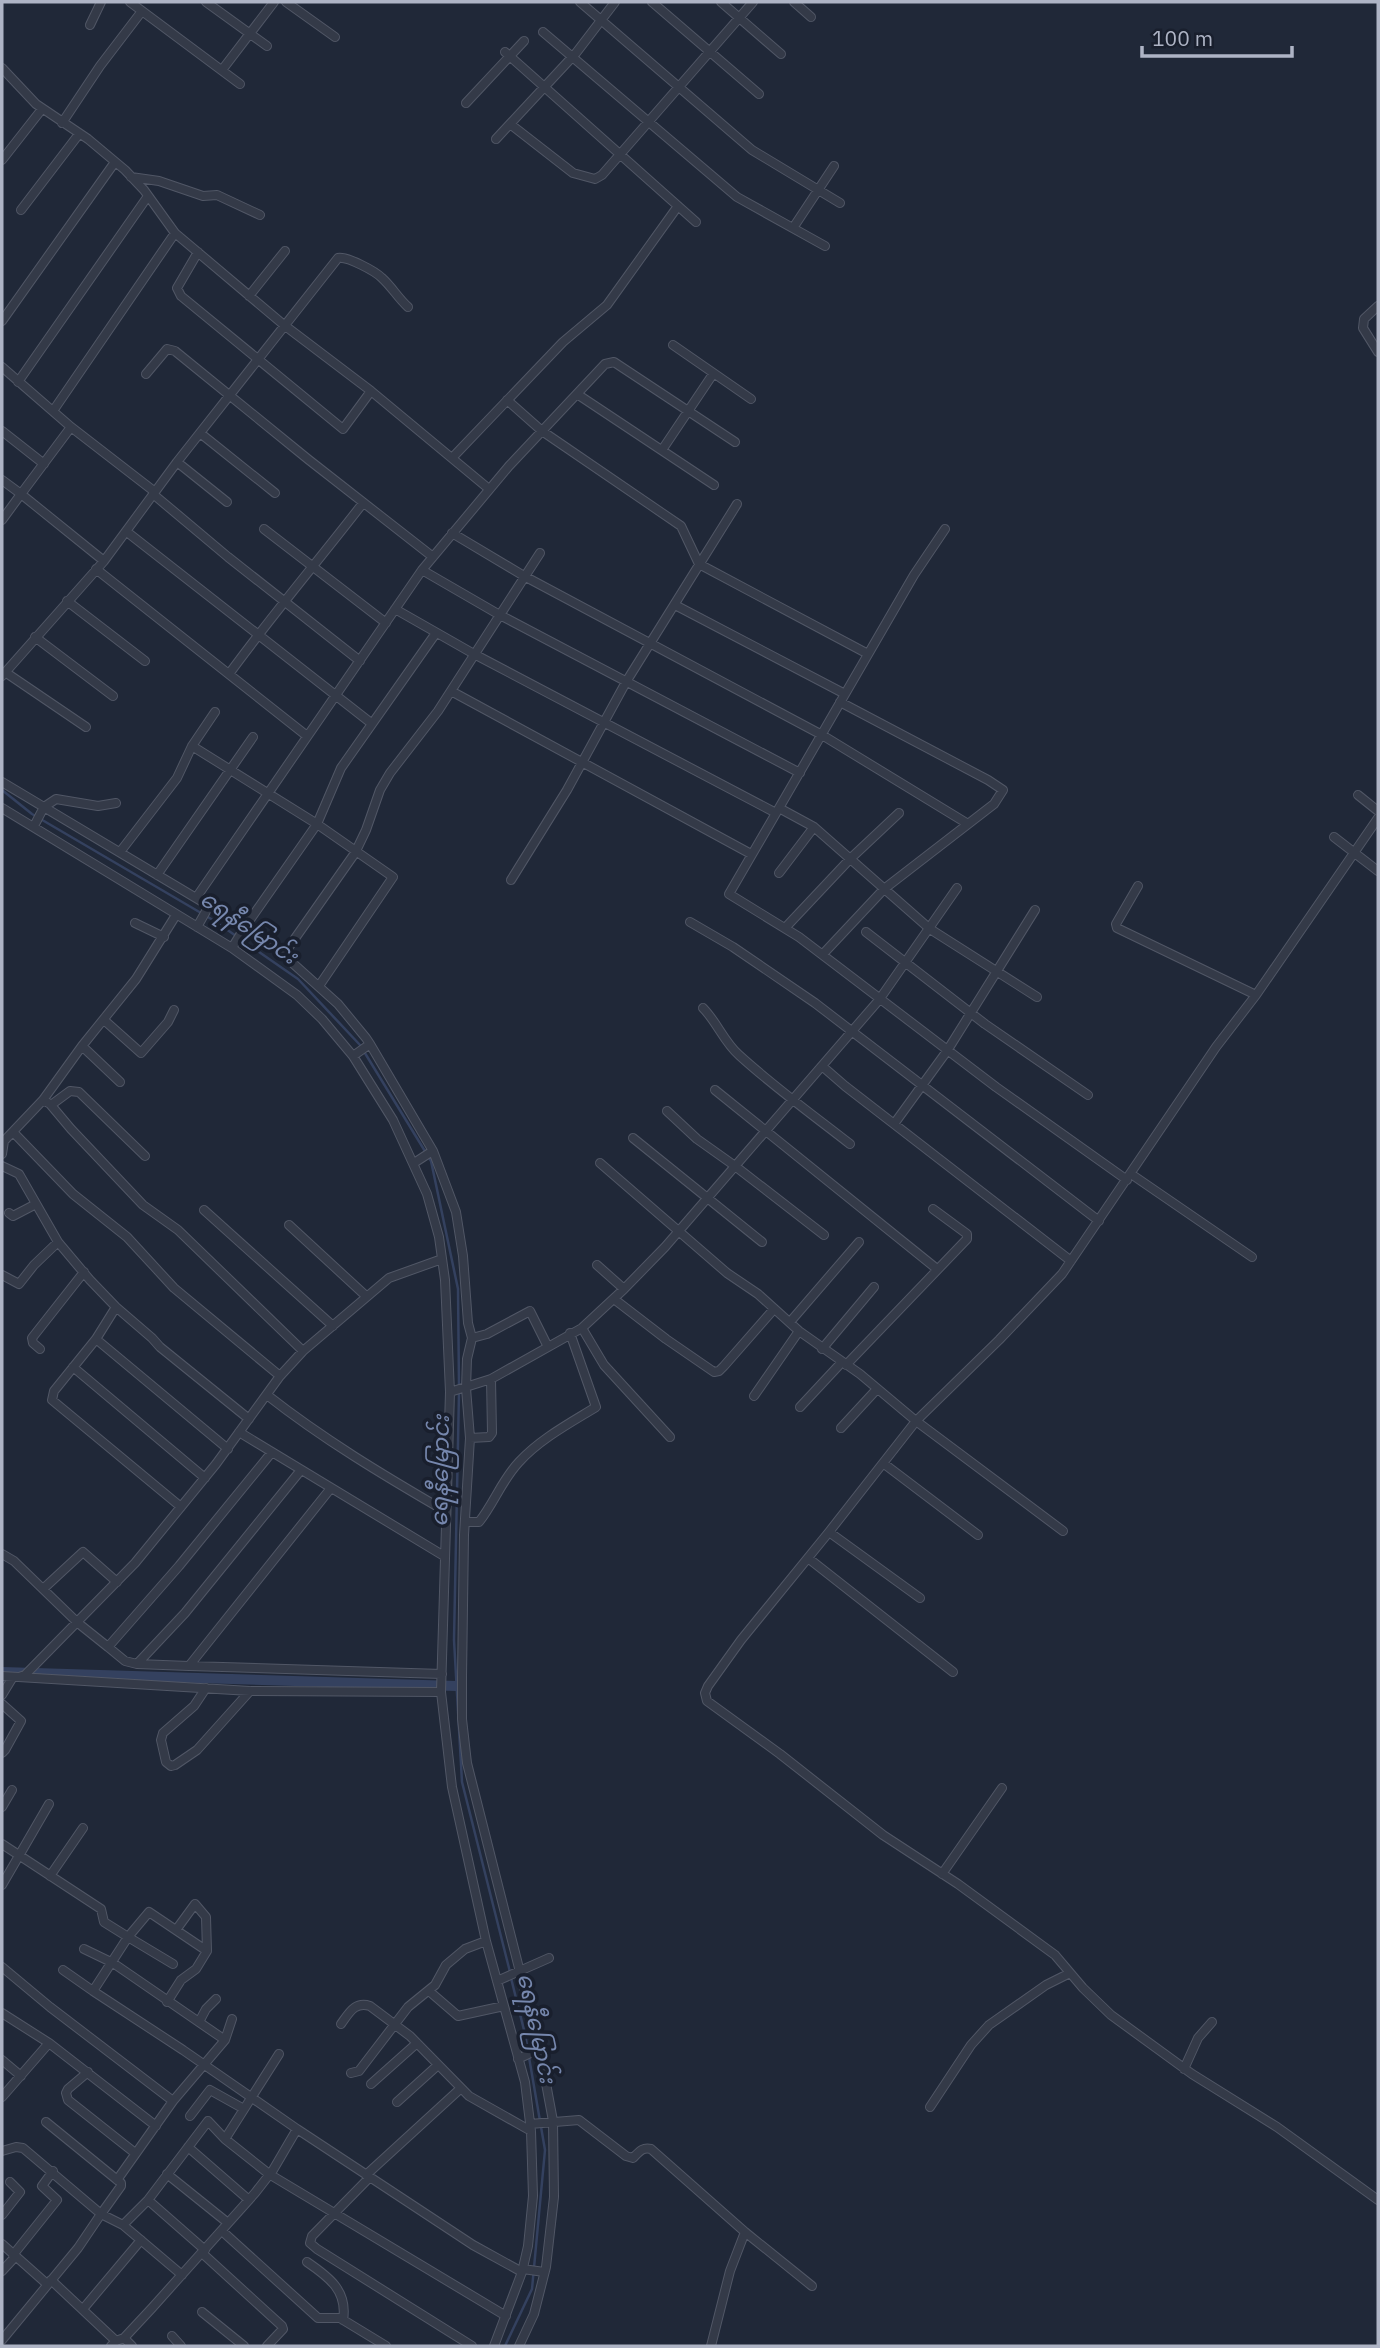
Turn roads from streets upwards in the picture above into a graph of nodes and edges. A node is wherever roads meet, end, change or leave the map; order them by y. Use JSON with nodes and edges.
{"nodes":[{"id":1,"x":101,"y":2,"type":"edge"},
{"id":2,"x":130,"y":2,"type":"edge"},
{"id":3,"x":206,"y":2,"type":"edge"},
{"id":4,"x":274,"y":2,"type":"edge"},
{"id":5,"x":286,"y":2,"type":"edge"},
{"id":6,"x":580,"y":2,"type":"edge"},
{"id":7,"x":615,"y":2,"type":"edge"},
{"id":8,"x":652,"y":2,"type":"edge"},
{"id":9,"x":721,"y":2,"type":"edge"},
{"id":10,"x":753,"y":2,"type":"edge"},
{"id":11,"x":794,"y":2,"type":"edge"},
{"id":12,"x":142,"y":10,"type":"junction"},
{"id":13,"x":811,"y":17,"type":"dead end"},
{"id":14,"x":739,"y":18,"type":"junction"},
{"id":15,"x":601,"y":19,"type":"junction"},
{"id":16,"x":90,"y":25,"type":"dead end"},
{"id":17,"x":543,"y":32,"type":"dead end"},
{"id":18,"x":250,"y":33,"type":"junction"},
{"id":19,"x":335,"y":37,"type":"dead end"},
{"id":20,"x":524,"y":41,"type":"dead end"},
{"id":21,"x":267,"y":46,"type":"dead end"},
{"id":22,"x":710,"y":51,"type":"junction"},
{"id":23,"x":508,"y":54,"type":"junction"},
{"id":24,"x":781,"y":54,"type":"dead end"},
{"id":25,"x":573,"y":56,"type":"junction"},
{"id":26,"x":2,"y":68,"type":"edge"},
{"id":27,"x":222,"y":70,"type":"junction"},
{"id":28,"x":240,"y":84,"type":"dead end"},
{"id":29,"x":679,"y":86,"type":"junction"},
{"id":30,"x":544,"y":87,"type":"junction"},
{"id":31,"x":759,"y":94,"type":"dead end"},
{"id":32,"x":466,"y":103,"type":"dead end"},
{"id":33,"x":42,"y":109,"type":"junction"},
{"id":34,"x":649,"y":121,"type":"junction"},
{"id":35,"x":62,"y":123,"type":"junction"},
{"id":36,"x":510,"y":124,"type":"junction"},
{"id":37,"x":79,"y":134,"type":"junction"},
{"id":38,"x":496,"y":139,"type":"dead end"},
{"id":39,"x":620,"y":154,"type":"junction"},
{"id":40,"x":2,"y":160,"type":"edge"},
{"id":41,"x":115,"y":162,"type":"junction"},
{"id":42,"x":834,"y":166,"type":"dead end"},
{"id":43,"x":131,"y":177,"type":"junction"},
{"id":44,"x":819,"y":190,"type":"junction"},
{"id":45,"x":148,"y":196,"type":"junction"},
{"id":46,"x":840,"y":203,"type":"dead end"},
{"id":47,"x":678,"y":206,"type":"junction"},
{"id":48,"x":20,"y":210,"type":"dead end"},
{"id":49,"x":260,"y":215,"type":"dead end"},
{"id":50,"x":696,"y":222,"type":"dead end"},
{"id":51,"x":793,"y":228,"type":"junction"},
{"id":52,"x":175,"y":233,"type":"junction"},
{"id":53,"x":825,"y":246,"type":"dead end"},
{"id":54,"x":285,"y":251,"type":"dead end"},
{"id":55,"x":198,"y":252,"type":"junction"},
{"id":56,"x":249,"y":296,"type":"junction"},
{"id":57,"x":1378,"y":306,"type":"edge"},
{"id":58,"x":408,"y":307,"type":"dead end"},
{"id":59,"x":2,"y":321,"type":"edge"},
{"id":60,"x":284,"y":325,"type":"junction"},
{"id":61,"x":673,"y":345,"type":"dead end"},
{"id":62,"x":1378,"y":352,"type":"edge"},
{"id":63,"x":256,"y":360,"type":"junction"},
{"id":64,"x":2,"y":368,"type":"edge"},
{"id":65,"x":146,"y":374,"type":"dead end"},
{"id":66,"x":713,"y":374,"type":"junction"},
{"id":67,"x":18,"y":382,"type":"junction"},
{"id":68,"x":371,"y":391,"type":"junction"},
{"id":69,"x":577,"y":394,"type":"junction"},
{"id":70,"x":229,"y":396,"type":"junction"},
{"id":71,"x":751,"y":399,"type":"dead end"},
{"id":72,"x":508,"y":400,"type":"junction"},
{"id":73,"x":52,"y":411,"type":"junction"},
{"id":74,"x":688,"y":411,"type":"junction"},
{"id":75,"x":71,"y":427,"type":"junction"},
{"id":76,"x":2,"y":431,"type":"edge"},
{"id":77,"x":542,"y":431,"type":"junction"},
{"id":78,"x":200,"y":433,"type":"junction"},
{"id":79,"x":735,"y":442,"type":"dead end"},
{"id":80,"x":662,"y":450,"type":"junction"},
{"id":81,"x":452,"y":458,"type":"junction"},
{"id":82,"x":177,"y":462,"type":"junction"},
{"id":83,"x":44,"y":464,"type":"junction"},
{"id":84,"x":2,"y":480,"type":"edge"},
{"id":85,"x":714,"y":485,"type":"dead end"},
{"id":86,"x":489,"y":489,"type":"junction"},
{"id":87,"x":154,"y":493,"type":"junction"},
{"id":88,"x":275,"y":493,"type":"dead end"},
{"id":89,"x":21,"y":494,"type":"junction"},
{"id":90,"x":227,"y":502,"type":"dead end"},
{"id":91,"x":363,"y":502,"type":"junction"},
{"id":92,"x":737,"y":504,"type":"dead end"},
{"id":93,"x":2,"y":520,"type":"edge"},
{"id":94,"x":264,"y":529,"type":"dead end"},
{"id":95,"x":945,"y":529,"type":"dead end"},
{"id":96,"x":127,"y":532,"type":"junction"},
{"id":97,"x":452,"y":533,"type":"junction"},
{"id":98,"x":540,"y":553,"type":"dead end"},
{"id":99,"x":433,"y":557,"type":"junction"},
{"id":100,"x":104,"y":561,"type":"junction"},
{"id":101,"x":699,"y":564,"type":"junction"},
{"id":102,"x":314,"y":567,"type":"junction"},
{"id":103,"x":96,"y":569,"type":"junction"},
{"id":104,"x":422,"y":570,"type":"junction"},
{"id":105,"x":524,"y":576,"type":"junction"},
{"id":106,"x":67,"y":601,"type":"junction"},
{"id":107,"x":284,"y":601,"type":"junction"},
{"id":108,"x":675,"y":605,"type":"junction"},
{"id":109,"x":395,"y":609,"type":"junction"},
{"id":110,"x":498,"y":614,"type":"junction"},
{"id":111,"x":386,"y":623,"type":"junction"},
{"id":112,"x":436,"y":633,"type":"junction"},
{"id":113,"x":258,"y":635,"type":"junction"},
{"id":114,"x":35,"y":637,"type":"junction"},
{"id":115,"x":650,"y":643,"type":"junction"},
{"id":116,"x":474,"y":654,"type":"junction"},
{"id":117,"x":868,"y":654,"type":"junction"},
{"id":118,"x":145,"y":661,"type":"dead end"},
{"id":119,"x":360,"y":661,"type":"junction"},
{"id":120,"x":4,"y":674,"type":"edge"},
{"id":121,"x":229,"y":674,"type":"junction"},
{"id":122,"x":626,"y":682,"type":"junction"},
{"id":123,"x":451,"y":691,"type":"junction"},
{"id":124,"x":335,"y":695,"type":"junction"},
{"id":125,"x":113,"y":696,"type":"dead end"},
{"id":126,"x":843,"y":698,"type":"junction"},
{"id":127,"x":215,"y":712,"type":"dead end"},
{"id":128,"x":372,"y":723,"type":"junction"},
{"id":129,"x":604,"y":723,"type":"junction"},
{"id":130,"x":86,"y":726,"type":"dead end"},
{"id":131,"x":822,"y":735,"type":"junction"},
{"id":132,"x":307,"y":736,"type":"junction"},
{"id":133,"x":253,"y":737,"type":"dead end"},
{"id":134,"x":192,"y":746,"type":"junction"},
{"id":135,"x":581,"y":763,"type":"junction"},
{"id":136,"x":230,"y":770,"type":"junction"},
{"id":137,"x":800,"y":772,"type":"junction"},
{"id":138,"x":2,"y":782,"type":"edge"},
{"id":139,"x":268,"y":793,"type":"junction"},
{"id":140,"x":1357,"y":795,"type":"dead end"},
{"id":141,"x":116,"y":803,"type":"dead end"},
{"id":142,"x":2,"y":808,"type":"edge"},
{"id":143,"x":44,"y":808,"type":"junction"},
{"id":144,"x":778,"y":810,"type":"junction"},
{"id":145,"x":1378,"y":811,"type":"edge"},
{"id":146,"x":899,"y":813,"type":"dead end"},
{"id":147,"x":1378,"y":818,"type":"edge"},
{"id":148,"x":317,"y":824,"type":"junction"},
{"id":149,"x":968,"y":824,"type":"junction"},
{"id":150,"x":34,"y":826,"type":"dead end"},
{"id":151,"x":814,"y":827,"type":"junction"},
{"id":152,"x":1334,"y":836,"type":"dead end"},
{"id":153,"x":120,"y":852,"type":"junction"},
{"id":154,"x":1355,"y":852,"type":"junction"},
{"id":155,"x":355,"y":853,"type":"junction"},
{"id":156,"x":751,"y":854,"type":"junction"},
{"id":157,"x":850,"y":859,"type":"junction"},
{"id":158,"x":1378,"y":871,"type":"edge"},
{"id":159,"x":779,"y":873,"type":"dead end"},
{"id":160,"x":157,"y":875,"type":"junction"},
{"id":161,"x":511,"y":880,"type":"dead end"},
{"id":162,"x":1138,"y":886,"type":"dead end"},
{"id":163,"x":957,"y":888,"type":"dead end"},
{"id":164,"x":887,"y":892,"type":"junction"},
{"id":165,"x":196,"y":898,"type":"junction"},
{"id":166,"x":209,"y":907,"type":"junction"},
{"id":167,"x":1035,"y":910,"type":"dead end"},
{"id":168,"x":180,"y":917,"type":"junction"},
{"id":169,"x":690,"y":922,"type":"dead end"},
{"id":170,"x":135,"y":923,"type":"dead end"},
{"id":171,"x":198,"y":926,"type":"junction"},
{"id":172,"x":785,"y":928,"type":"junction"},
{"id":173,"x":244,"y":929,"type":"junction"},
{"id":174,"x":930,"y":929,"type":"junction"},
{"id":175,"x":866,"y":932,"type":"dead end"},
{"id":176,"x":164,"y":937,"type":"junction"},
{"id":177,"x":233,"y":947,"type":"junction"},
{"id":178,"x":284,"y":954,"type":"junction"},
{"id":179,"x":823,"y":954,"type":"junction"},
{"id":180,"x":906,"y":963,"type":"junction"},
{"id":181,"x":997,"y":973,"type":"junction"},
{"id":182,"x":319,"y":986,"type":"junction"},
{"id":183,"x":1256,"y":995,"type":"junction"},
{"id":184,"x":1037,"y":997,"type":"dead end"},
{"id":185,"x":879,"y":1000,"type":"junction"},
{"id":186,"x":703,"y":1008,"type":"dead end"},
{"id":187,"x":174,"y":1010,"type":"dead end"},
{"id":188,"x":971,"y":1014,"type":"junction"},
{"id":189,"x":106,"y":1023,"type":"junction"},
{"id":190,"x":851,"y":1033,"type":"junction"},
{"id":191,"x":369,"y":1045,"type":"junction"},
{"id":192,"x":84,"y":1048,"type":"junction"},
{"id":193,"x":947,"y":1051,"type":"junction"},
{"id":194,"x":354,"y":1055,"type":"junction"},
{"id":195,"x":822,"y":1066,"type":"junction"},
{"id":196,"x":120,"y":1082,"type":"dead end"},
{"id":197,"x":922,"y":1087,"type":"junction"},
{"id":198,"x":715,"y":1090,"type":"dead end"},
{"id":199,"x":1088,"y":1096,"type":"dead end"},
{"id":200,"x":793,"y":1099,"type":"junction"},
{"id":201,"x":47,"y":1103,"type":"junction"},
{"id":202,"x":667,"y":1111,"type":"dead end"},
{"id":203,"x":894,"y":1124,"type":"junction"},
{"id":204,"x":765,"y":1131,"type":"junction"},
{"id":205,"x":15,"y":1133,"type":"junction"},
{"id":206,"x":633,"y":1138,"type":"dead end"},
{"id":207,"x":3,"y":1140,"type":"edge"},
{"id":208,"x":850,"y":1144,"type":"dead end"},
{"id":209,"x":431,"y":1152,"type":"dead end"},
{"id":210,"x":2,"y":1154,"type":"edge"},
{"id":211,"x":145,"y":1156,"type":"dead end"},
{"id":212,"x":415,"y":1162,"type":"junction"},
{"id":213,"x":600,"y":1163,"type":"dead end"},
{"id":214,"x":735,"y":1166,"type":"junction"},
{"id":215,"x":6,"y":1169,"type":"edge"},
{"id":216,"x":1129,"y":1177,"type":"junction"},
{"id":217,"x":706,"y":1199,"type":"junction"},
{"id":218,"x":36,"y":1204,"type":"junction"},
{"id":219,"x":933,"y":1209,"type":"dead end"},
{"id":220,"x":204,"y":1210,"type":"dead end"},
{"id":221,"x":9,"y":1213,"type":"dead end"},
{"id":222,"x":1099,"y":1221,"type":"junction"},
{"id":223,"x":289,"y":1225,"type":"dead end"},
{"id":224,"x":678,"y":1232,"type":"junction"},
{"id":225,"x":824,"y":1236,"type":"dead end"},
{"id":226,"x":58,"y":1242,"type":"junction"},
{"id":227,"x":762,"y":1242,"type":"dead end"},
{"id":228,"x":859,"y":1242,"type":"dead end"},
{"id":229,"x":1252,"y":1257,"type":"dead end"},
{"id":230,"x":442,"y":1259,"type":"junction"},
{"id":231,"x":1070,"y":1261,"type":"junction"},
{"id":232,"x":597,"y":1265,"type":"dead end"},
{"id":233,"x":937,"y":1269,"type":"junction"},
{"id":234,"x":84,"y":1272,"type":"junction"},
{"id":235,"x":2,"y":1275,"type":"edge"},
{"id":236,"x":874,"y":1287,"type":"dead end"},
{"id":237,"x":624,"y":1289,"type":"junction"},
{"id":238,"x":366,"y":1296,"type":"junction"},
{"id":239,"x":614,"y":1299,"type":"junction"},
{"id":240,"x":116,"y":1307,"type":"junction"},
{"id":241,"x":774,"y":1309,"type":"junction"},
{"id":242,"x":790,"y":1322,"type":"junction"},
{"id":243,"x":587,"y":1323,"type":"junction"},
{"id":244,"x":333,"y":1326,"type":"junction"},
{"id":245,"x":799,"y":1331,"type":"junction"},
{"id":246,"x":570,"y":1333,"type":"junction"},
{"id":247,"x":472,"y":1338,"type":"junction"},
{"id":248,"x":96,"y":1339,"type":"junction"},
{"id":249,"x":548,"y":1347,"type":"junction"},
{"id":250,"x":40,"y":1349,"type":"dead end"},
{"id":251,"x":822,"y":1349,"type":"junction"},
{"id":252,"x":303,"y":1352,"type":"junction"},
{"id":253,"x":844,"y":1363,"type":"junction"},
{"id":254,"x":73,"y":1367,"type":"junction"},
{"id":255,"x":280,"y":1376,"type":"junction"},
{"id":256,"x":491,"y":1379,"type":"junction"},
{"id":257,"x":465,"y":1388,"type":"junction"},
{"id":258,"x":877,"y":1389,"type":"junction"},
{"id":259,"x":451,"y":1391,"type":"junction"},
{"id":260,"x":267,"y":1395,"type":"junction"},
{"id":261,"x":754,"y":1396,"type":"dead end"},
{"id":262,"x":800,"y":1407,"type":"dead end"},
{"id":263,"x":913,"y":1418,"type":"junction"},
{"id":264,"x":249,"y":1419,"type":"junction"},
{"id":265,"x":841,"y":1428,"type":"dead end"},
{"id":266,"x":239,"y":1432,"type":"junction"},
{"id":267,"x":670,"y":1437,"type":"dead end"},
{"id":268,"x":470,"y":1438,"type":"junction"},
{"id":269,"x":228,"y":1448,"type":"junction"},
{"id":270,"x":272,"y":1452,"type":"junction"},
{"id":271,"x":883,"y":1463,"type":"junction"},
{"id":272,"x":301,"y":1470,"type":"junction"},
{"id":273,"x":205,"y":1478,"type":"junction"},
{"id":274,"x":331,"y":1488,"type":"junction"},
{"id":275,"x":181,"y":1507,"type":"junction"},
{"id":276,"x":445,"y":1511,"type":"junction"},
{"id":277,"x":467,"y":1522,"type":"junction"},
{"id":278,"x":1063,"y":1531,"type":"dead end"},
{"id":279,"x":829,"y":1532,"type":"junction"},
{"id":280,"x":978,"y":1535,"type":"dead end"},
{"id":281,"x":2,"y":1555,"type":"edge"},
{"id":282,"x":444,"y":1556,"type":"junction"},
{"id":283,"x":808,"y":1558,"type":"junction"},
{"id":284,"x":117,"y":1582,"type":"junction"},
{"id":285,"x":43,"y":1590,"type":"junction"},
{"id":286,"x":920,"y":1598,"type":"dead end"},
{"id":287,"x":78,"y":1623,"type":"junction"},
{"id":288,"x":108,"y":1647,"type":"junction"},
{"id":289,"x":136,"y":1664,"type":"junction"},
{"id":290,"x":189,"y":1666,"type":"junction"},
{"id":291,"x":953,"y":1672,"type":"dead end"},
{"id":292,"x":442,"y":1674,"type":"junction"},
{"id":293,"x":2,"y":1676,"type":"edge"},
{"id":294,"x":19,"y":1677,"type":"junction"},
{"id":295,"x":206,"y":1688,"type":"junction"},
{"id":296,"x":250,"y":1691,"type":"junction"},
{"id":297,"x":441,"y":1692,"type":"junction"},
{"id":298,"x":2,"y":1695,"type":"edge"},
{"id":299,"x":2,"y":1704,"type":"edge"},
{"id":300,"x":2,"y":1752,"type":"edge"},
{"id":301,"x":1002,"y":1788,"type":"dead end"},
{"id":302,"x":12,"y":1790,"type":"dead end"},
{"id":303,"x":49,"y":1804,"type":"dead end"},
{"id":304,"x":2,"y":1807,"type":"edge"},
{"id":305,"x":83,"y":1828,"type":"dead end"},
{"id":306,"x":2,"y":1844,"type":"edge"},
{"id":307,"x":19,"y":1856,"type":"junction"},
{"id":308,"x":942,"y":1874,"type":"junction"},
{"id":309,"x":50,"y":1876,"type":"junction"},
{"id":310,"x":2,"y":1885,"type":"edge"},
{"id":311,"x":176,"y":1930,"type":"junction"},
{"id":312,"x":128,"y":1937,"type":"junction"},
{"id":313,"x":486,"y":1941,"type":"junction"},
{"id":314,"x":85,"y":1950,"type":"dead end"},
{"id":315,"x":207,"y":1951,"type":"junction"},
{"id":316,"x":549,"y":1958,"type":"dead end"},
{"id":317,"x":113,"y":1963,"type":"junction"},
{"id":318,"x":173,"y":1964,"type":"dead end"},
{"id":319,"x":2,"y":1967,"type":"edge"},
{"id":320,"x":62,"y":1970,"type":"dead end"},
{"id":321,"x":517,"y":1972,"type":"junction"},
{"id":322,"x":1068,"y":1974,"type":"junction"},
{"id":323,"x":498,"y":1981,"type":"junction"},
{"id":324,"x":429,"y":1991,"type":"junction"},
{"id":325,"x":93,"y":1992,"type":"junction"},
{"id":326,"x":216,"y":1999,"type":"dead end"},
{"id":327,"x":167,"y":2002,"type":"junction"},
{"id":328,"x":504,"y":2006,"type":"junction"},
{"id":329,"x":2,"y":2013,"type":"edge"},
{"id":330,"x":232,"y":2019,"type":"dead end"},
{"id":331,"x":199,"y":2022,"type":"junction"},
{"id":332,"x":1212,"y":2022,"type":"dead end"},
{"id":333,"x":341,"y":2024,"type":"dead end"},
{"id":334,"x":395,"y":2024,"type":"junction"},
{"id":335,"x":225,"y":2040,"type":"junction"},
{"id":336,"x":50,"y":2043,"type":"junction"},
{"id":337,"x":417,"y":2043,"type":"junction"},
{"id":338,"x":537,"y":2050,"type":"junction"},
{"id":339,"x":279,"y":2054,"type":"dead end"},
{"id":340,"x":519,"y":2058,"type":"junction"},
{"id":341,"x":2,"y":2060,"type":"edge"},
{"id":342,"x":205,"y":2066,"type":"junction"},
{"id":343,"x":438,"y":2066,"type":"junction"},
{"id":344,"x":1184,"y":2069,"type":"junction"},
{"id":345,"x":88,"y":2073,"type":"junction"},
{"id":346,"x":351,"y":2073,"type":"dead end"},
{"id":347,"x":21,"y":2076,"type":"junction"},
{"id":348,"x":371,"y":2084,"type":"dead end"},
{"id":349,"x":460,"y":2089,"type":"junction"},
{"id":350,"x":2,"y":2097,"type":"edge"},
{"id":351,"x":251,"y":2097,"type":"junction"},
{"id":352,"x":173,"y":2101,"type":"junction"},
{"id":353,"x":397,"y":2102,"type":"dead end"},
{"id":354,"x":930,"y":2106,"type":"dead end"},
{"id":355,"x":244,"y":2109,"type":"junction"},
{"id":356,"x":190,"y":2116,"type":"dead end"},
{"id":357,"x":46,"y":2122,"type":"dead end"},
{"id":358,"x":552,"y":2122,"type":"junction"},
{"id":359,"x":156,"y":2126,"type":"junction"},
{"id":360,"x":531,"y":2126,"type":"junction"},
{"id":361,"x":297,"y":2129,"type":"junction"},
{"id":362,"x":225,"y":2139,"type":"junction"},
{"id":363,"x":188,"y":2147,"type":"junction"},
{"id":364,"x":2,"y":2151,"type":"edge"},
{"id":365,"x":135,"y":2153,"type":"junction"},
{"id":366,"x":53,"y":2171,"type":"junction"},
{"id":367,"x":167,"y":2174,"type":"junction"},
{"id":368,"x":270,"y":2174,"type":"junction"},
{"id":369,"x":368,"y":2176,"type":"junction"},
{"id":370,"x":117,"y":2180,"type":"junction"},
{"id":371,"x":10,"y":2182,"type":"dead end"},
{"id":372,"x":148,"y":2200,"type":"junction"},
{"id":373,"x":249,"y":2200,"type":"junction"},
{"id":374,"x":1378,"y":2200,"type":"edge"},
{"id":375,"x":334,"y":2213,"type":"junction"},
{"id":376,"x":101,"y":2214,"type":"junction"},
{"id":377,"x":2,"y":2215,"type":"edge"},
{"id":378,"x":228,"y":2224,"type":"junction"},
{"id":379,"x":123,"y":2225,"type":"junction"},
{"id":380,"x":222,"y":2231,"type":"junction"},
{"id":381,"x":745,"y":2232,"type":"junction"},
{"id":382,"x":141,"y":2240,"type":"junction"},
{"id":383,"x":2,"y":2245,"type":"edge"},
{"id":384,"x":203,"y":2252,"type":"junction"},
{"id":385,"x":14,"y":2256,"type":"junction"},
{"id":386,"x":307,"y":2262,"type":"dead end"},
{"id":387,"x":524,"y":2270,"type":"junction"},
{"id":388,"x":2,"y":2271,"type":"edge"},
{"id":389,"x":543,"y":2272,"type":"junction"},
{"id":390,"x":183,"y":2275,"type":"junction"},
{"id":391,"x":49,"y":2282,"type":"junction"},
{"id":392,"x":812,"y":2286,"type":"dead end"},
{"id":393,"x":83,"y":2309,"type":"junction"},
{"id":394,"x":202,"y":2312,"type":"dead end"},
{"id":395,"x":506,"y":2316,"type":"junction"},
{"id":396,"x":343,"y":2320,"type":"junction"},
{"id":397,"x":172,"y":2336,"type":"dead end"},
{"id":398,"x":2,"y":2340,"type":"edge"},
{"id":399,"x":117,"y":2342,"type":"edge"},
{"id":400,"x":132,"y":2346,"type":"edge"},
{"id":401,"x":181,"y":2346,"type":"edge"},
{"id":402,"x":244,"y":2346,"type":"edge"},
{"id":403,"x":267,"y":2346,"type":"edge"},
{"id":404,"x":386,"y":2346,"type":"edge"},
{"id":405,"x":472,"y":2346,"type":"edge"},
{"id":406,"x":494,"y":2346,"type":"edge"},
{"id":407,"x":519,"y":2346,"type":"edge"},
{"id":408,"x":711,"y":2346,"type":"edge"}],
"edges":[{"from":1,"to":16,"type":"street"},
{"from":2,"to":12,"type":"street"},
{"from":3,"to":18,"type":"street"},
{"from":4,"to":18,"type":"street"},
{"from":5,"to":19,"type":"street"},
{"from":6,"to":15,"type":"street"},
{"from":7,"to":15,"type":"street"},
{"from":8,"to":22,"type":"street"},
{"from":9,"to":14,"type":"street"},
{"from":10,"to":14,"type":"street"},
{"from":11,"to":13,"type":"street"},
{"from":12,"to":27,"type":"street"},
{"from":12,"to":35,"type":"street"},
{"from":14,"to":22,"type":"street"},
{"from":14,"to":24,"type":"street"},
{"from":15,"to":25,"type":"street"},
{"from":15,"to":29,"type":"street"},
{"from":17,"to":25,"type":"street"},
{"from":18,"to":21,"type":"street"},
{"from":18,"to":27,"type":"street"},
{"from":20,"to":23,"type":"street"},
{"from":22,"to":29,"type":"street"},
{"from":22,"to":31,"type":"street"},
{"from":23,"to":30,"type":"street"},
{"from":23,"to":32,"type":"street"},
{"from":25,"to":30,"type":"street"},
{"from":25,"to":34,"type":"street"},
{"from":26,"to":33,"type":"street"},
{"from":27,"to":28,"type":"street"},
{"from":29,"to":34,"type":"street"},
{"from":29,"to":44,"type":"street"},
{"from":30,"to":36,"type":"street"},
{"from":30,"to":39,"type":"street"},
{"from":33,"to":35,"type":"street"},
{"from":33,"to":40,"type":"street"},
{"from":34,"to":39,"type":"street"},
{"from":34,"to":51,"type":"street"},
{"from":35,"to":37,"type":"street"},
{"from":36,"to":38,"type":"street"},
{"from":36,"to":39,"type":"street"},
{"from":37,"to":41,"type":"street"},
{"from":37,"to":48,"type":"street"},
{"from":39,"to":47,"type":"street"},
{"from":41,"to":43,"type":"street"},
{"from":41,"to":59,"type":"street"},
{"from":42,"to":44,"type":"street"},
{"from":43,"to":45,"type":"street"},
{"from":43,"to":49,"type":"street"},
{"from":44,"to":46,"type":"street"},
{"from":44,"to":51,"type":"street"},
{"from":45,"to":52,"type":"street"},
{"from":45,"to":67,"type":"street"},
{"from":47,"to":50,"type":"street"},
{"from":47,"to":72,"type":"street"},
{"from":51,"to":53,"type":"street"},
{"from":52,"to":55,"type":"street"},
{"from":52,"to":73,"type":"street"},
{"from":54,"to":56,"type":"street"},
{"from":55,"to":56,"type":"street"},
{"from":55,"to":63,"type":"street"},
{"from":56,"to":60,"type":"street"},
{"from":57,"to":62,"type":"street"},
{"from":58,"to":60,"type":"street"},
{"from":60,"to":63,"type":"street"},
{"from":60,"to":68,"type":"street"},
{"from":61,"to":66,"type":"street"},
{"from":63,"to":68,"type":"street"},
{"from":63,"to":70,"type":"street"},
{"from":64,"to":67,"type":"street"},
{"from":65,"to":70,"type":"street"},
{"from":66,"to":71,"type":"street"},
{"from":66,"to":74,"type":"street"},
{"from":67,"to":73,"type":"street"},
{"from":68,"to":81,"type":"street"},
{"from":69,"to":74,"type":"street"},
{"from":69,"to":77,"type":"street"},
{"from":69,"to":80,"type":"street"},
{"from":70,"to":78,"type":"street"},
{"from":70,"to":91,"type":"street"},
{"from":72,"to":77,"type":"street"},
{"from":72,"to":81,"type":"street"},
{"from":73,"to":75,"type":"street"},
{"from":74,"to":79,"type":"street"},
{"from":74,"to":80,"type":"street"},
{"from":75,"to":83,"type":"street"},
{"from":75,"to":87,"type":"street"},
{"from":76,"to":83,"type":"street"},
{"from":77,"to":86,"type":"street"},
{"from":77,"to":101,"type":"street"},
{"from":78,"to":82,"type":"street"},
{"from":78,"to":88,"type":"street"},
{"from":80,"to":85,"type":"street"},
{"from":81,"to":86,"type":"street"},
{"from":82,"to":87,"type":"street"},
{"from":82,"to":90,"type":"street"},
{"from":83,"to":89,"type":"street"},
{"from":84,"to":89,"type":"street"},
{"from":86,"to":97,"type":"street"},
{"from":87,"to":96,"type":"street"},
{"from":87,"to":107,"type":"street"},
{"from":89,"to":93,"type":"street"},
{"from":89,"to":100,"type":"street"},
{"from":91,"to":99,"type":"street"},
{"from":91,"to":102,"type":"street"},
{"from":92,"to":101,"type":"street"},
{"from":94,"to":102,"type":"street"},
{"from":95,"to":117,"type":"street"},
{"from":96,"to":100,"type":"street"},
{"from":96,"to":113,"type":"street"},
{"from":97,"to":99,"type":"street"},
{"from":97,"to":105,"type":"street"},
{"from":98,"to":105,"type":"street"},
{"from":99,"to":104,"type":"street"},
{"from":100,"to":103,"type":"street"},
{"from":101,"to":108,"type":"street"},
{"from":101,"to":117,"type":"street"},
{"from":102,"to":107,"type":"street"},
{"from":102,"to":111,"type":"street"},
{"from":103,"to":106,"type":"street"},
{"from":103,"to":121,"type":"street"},
{"from":104,"to":109,"type":"street"},
{"from":104,"to":110,"type":"street"},
{"from":105,"to":110,"type":"street"},
{"from":105,"to":115,"type":"street"},
{"from":106,"to":114,"type":"street"},
{"from":106,"to":118,"type":"street"},
{"from":107,"to":113,"type":"street"},
{"from":107,"to":119,"type":"street"},
{"from":108,"to":115,"type":"street"},
{"from":108,"to":126,"type":"street"},
{"from":109,"to":111,"type":"street"},
{"from":109,"to":112,"type":"street"},
{"from":110,"to":116,"type":"street"},
{"from":110,"to":122,"type":"street"},
{"from":111,"to":119,"type":"street"},
{"from":112,"to":116,"type":"street"},
{"from":112,"to":128,"type":"street"},
{"from":113,"to":121,"type":"street"},
{"from":113,"to":124,"type":"street"},
{"from":114,"to":120,"type":"street"},
{"from":114,"to":125,"type":"street"},
{"from":115,"to":122,"type":"street"},
{"from":115,"to":131,"type":"street"},
{"from":116,"to":123,"type":"street"},
{"from":116,"to":129,"type":"street"},
{"from":117,"to":126,"type":"street"},
{"from":119,"to":124,"type":"street"},
{"from":120,"to":130,"type":"street"},
{"from":121,"to":132,"type":"street"},
{"from":122,"to":129,"type":"street"},
{"from":122,"to":137,"type":"street"},
{"from":123,"to":135,"type":"street"},
{"from":123,"to":155,"type":"street"},
{"from":124,"to":128,"type":"street"},
{"from":124,"to":132,"type":"street"},
{"from":126,"to":131,"type":"street"},
{"from":126,"to":149,"type":"street"},
{"from":127,"to":134,"type":"street"},
{"from":128,"to":148,"type":"street"},
{"from":129,"to":135,"type":"street"},
{"from":129,"to":144,"type":"street"},
{"from":131,"to":137,"type":"street"},
{"from":131,"to":149,"type":"street"},
{"from":132,"to":139,"type":"street"},
{"from":133,"to":136,"type":"street"},
{"from":134,"to":136,"type":"street"},
{"from":134,"to":153,"type":"street"},
{"from":135,"to":156,"type":"street"},
{"from":135,"to":161,"type":"street"},
{"from":136,"to":139,"type":"street"},
{"from":136,"to":160,"type":"street"},
{"from":137,"to":144,"type":"street"},
{"from":138,"to":143,"type":"street"},
{"from":139,"to":148,"type":"street"},
{"from":139,"to":165,"type":"street"},
{"from":140,"to":145,"type":"street"},
{"from":141,"to":143,"type":"street"},
{"from":142,"to":168,"type":"street"},
{"from":143,"to":150,"type":"street"},
{"from":143,"to":153,"type":"street"},
{"from":144,"to":151,"type":"street"},
{"from":144,"to":156,"type":"street"},
{"from":146,"to":157,"type":"street"},
{"from":147,"to":154,"type":"street"},
{"from":148,"to":155,"type":"street"},
{"from":148,"to":173,"type":"street"},
{"from":149,"to":164,"type":"street"},
{"from":151,"to":157,"type":"street"},
{"from":151,"to":159,"type":"street"},
{"from":152,"to":154,"type":"street"},
{"from":153,"to":160,"type":"street"},
{"from":154,"to":158,"type":"street"},
{"from":154,"to":183,"type":"street"},
{"from":155,"to":178,"type":"street"},
{"from":155,"to":182,"type":"street"},
{"from":156,"to":172,"type":"street"},
{"from":157,"to":164,"type":"street"},
{"from":157,"to":172,"type":"street"},
{"from":160,"to":165,"type":"street"},
{"from":162,"to":183,"type":"street"},
{"from":163,"to":174,"type":"street"},
{"from":164,"to":174,"type":"street"},
{"from":164,"to":179,"type":"street"},
{"from":165,"to":166,"type":"street"},
{"from":166,"to":171,"type":"street"},
{"from":166,"to":173,"type":"street"},
{"from":167,"to":181,"type":"street"},
{"from":168,"to":171,"type":"street"},
{"from":168,"to":176,"type":"street"},
{"from":169,"to":190,"type":"street"},
{"from":170,"to":176,"type":"street"},
{"from":171,"to":177,"type":"street"},
{"from":172,"to":179,"type":"street"},
{"from":173,"to":177,"type":"street"},
{"from":173,"to":178,"type":"street"},
{"from":174,"to":180,"type":"street"},
{"from":174,"to":181,"type":"street"},
{"from":175,"to":180,"type":"street"},
{"from":176,"to":189,"type":"street"},
{"from":177,"to":194,"type":"street"},
{"from":178,"to":182,"type":"street"},
{"from":179,"to":185,"type":"street"},
{"from":180,"to":185,"type":"street"},
{"from":180,"to":188,"type":"street"},
{"from":181,"to":184,"type":"street"},
{"from":181,"to":188,"type":"street"},
{"from":182,"to":191,"type":"street"},
{"from":183,"to":216,"type":"street"},
{"from":185,"to":190,"type":"street"},
{"from":185,"to":193,"type":"street"},
{"from":186,"to":200,"type":"street"},
{"from":187,"to":189,"type":"street"},
{"from":188,"to":193,"type":"street"},
{"from":188,"to":199,"type":"street"},
{"from":189,"to":192,"type":"street"},
{"from":190,"to":195,"type":"street"},
{"from":190,"to":197,"type":"street"},
{"from":191,"to":194,"type":"street"},
{"from":191,"to":247,"type":"street"},
{"from":192,"to":196,"type":"street"},
{"from":192,"to":201,"type":"street"},
{"from":193,"to":197,"type":"street"},
{"from":193,"to":216,"type":"street"},
{"from":194,"to":212,"type":"street"},
{"from":195,"to":200,"type":"street"},
{"from":195,"to":203,"type":"street"},
{"from":197,"to":203,"type":"street"},
{"from":197,"to":222,"type":"street"},
{"from":198,"to":204,"type":"street"},
{"from":200,"to":204,"type":"street"},
{"from":200,"to":208,"type":"street"},
{"from":201,"to":205,"type":"street"},
{"from":201,"to":211,"type":"street"},
{"from":201,"to":252,"type":"street"},
{"from":202,"to":214,"type":"street"},
{"from":203,"to":231,"type":"street"},
{"from":204,"to":214,"type":"street"},
{"from":204,"to":233,"type":"street"},
{"from":205,"to":207,"type":"street"},
{"from":205,"to":255,"type":"street"},
{"from":206,"to":217,"type":"street"},
{"from":207,"to":210,"type":"street"},
{"from":209,"to":212,"type":"street"},
{"from":212,"to":230,"type":"street"},
{"from":213,"to":224,"type":"street"},
{"from":214,"to":217,"type":"street"},
{"from":214,"to":225,"type":"street"},
{"from":215,"to":218,"type":"street"},
{"from":216,"to":222,"type":"street"},
{"from":216,"to":229,"type":"street"},
{"from":217,"to":224,"type":"street"},
{"from":217,"to":227,"type":"street"},
{"from":218,"to":221,"type":"street"},
{"from":218,"to":226,"type":"street"},
{"from":219,"to":233,"type":"street"},
{"from":220,"to":244,"type":"street"},
{"from":222,"to":231,"type":"street"},
{"from":223,"to":238,"type":"street"},
{"from":224,"to":237,"type":"street"},
{"from":224,"to":241,"type":"street"},
{"from":226,"to":234,"type":"street"},
{"from":226,"to":235,"type":"street"},
{"from":228,"to":242,"type":"street"},
{"from":230,"to":238,"type":"street"},
{"from":230,"to":259,"type":"street"},
{"from":231,"to":263,"type":"street"},
{"from":232,"to":237,"type":"street"},
{"from":233,"to":253,"type":"street"},
{"from":234,"to":240,"type":"street"},
{"from":234,"to":250,"type":"street"},
{"from":236,"to":251,"type":"street"},
{"from":237,"to":239,"type":"street"},
{"from":238,"to":244,"type":"street"},
{"from":239,"to":241,"type":"street"},
{"from":239,"to":243,"type":"street"},
{"from":240,"to":248,"type":"street"},
{"from":240,"to":264,"type":"street"},
{"from":241,"to":242,"type":"street"},
{"from":242,"to":245,"type":"street"},
{"from":243,"to":246,"type":"street"},
{"from":243,"to":267,"type":"street"},
{"from":244,"to":252,"type":"street"},
{"from":245,"to":251,"type":"street"},
{"from":245,"to":261,"type":"street"},
{"from":246,"to":249,"type":"street"},
{"from":246,"to":277,"type":"street"},
{"from":247,"to":249,"type":"street"},
{"from":247,"to":257,"type":"street"},
{"from":248,"to":254,"type":"street"},
{"from":248,"to":269,"type":"street"},
{"from":249,"to":256,"type":"street"},
{"from":251,"to":253,"type":"street"},
{"from":252,"to":255,"type":"street"},
{"from":253,"to":258,"type":"street"},
{"from":253,"to":262,"type":"street"},
{"from":254,"to":273,"type":"street"},
{"from":254,"to":275,"type":"street"},
{"from":255,"to":260,"type":"street"},
{"from":256,"to":257,"type":"street"},
{"from":256,"to":268,"type":"street"},
{"from":257,"to":259,"type":"street"},
{"from":257,"to":268,"type":"street"},
{"from":258,"to":263,"type":"street"},
{"from":258,"to":265,"type":"street"},
{"from":259,"to":276,"type":"street"},
{"from":260,"to":264,"type":"street"},
{"from":260,"to":276,"type":"street"},
{"from":263,"to":271,"type":"street"},
{"from":263,"to":278,"type":"street"},
{"from":264,"to":266,"type":"street"},
{"from":266,"to":269,"type":"street"},
{"from":266,"to":270,"type":"street"},
{"from":268,"to":277,"type":"street"},
{"from":269,"to":273,"type":"street"},
{"from":270,"to":272,"type":"street"},
{"from":270,"to":288,"type":"street"},
{"from":271,"to":279,"type":"street"},
{"from":271,"to":280,"type":"street"},
{"from":272,"to":274,"type":"street"},
{"from":272,"to":289,"type":"street"},
{"from":273,"to":275,"type":"street"},
{"from":274,"to":282,"type":"street"},
{"from":274,"to":290,"type":"street"},
{"from":275,"to":284,"type":"street"},
{"from":276,"to":282,"type":"street"},
{"from":277,"to":321,"type":"street"},
{"from":279,"to":283,"type":"street"},
{"from":279,"to":286,"type":"street"},
{"from":281,"to":285,"type":"street"},
{"from":282,"to":292,"type":"street"},
{"from":283,"to":291,"type":"street"},
{"from":283,"to":308,"type":"street"},
{"from":284,"to":285,"type":"street"},
{"from":284,"to":287,"type":"street"},
{"from":285,"to":287,"type":"street"},
{"from":287,"to":288,"type":"street"},
{"from":287,"to":294,"type":"street"},
{"from":288,"to":289,"type":"street"},
{"from":289,"to":290,"type":"street"},
{"from":290,"to":292,"type":"street"},
{"from":292,"to":297,"type":"street"},
{"from":293,"to":294,"type":"street"},
{"from":294,"to":295,"type":"street"},
{"from":294,"to":298,"type":"street"},
{"from":295,"to":296,"type":"street"},
{"from":295,"to":296,"type":"street"},
{"from":296,"to":297,"type":"street"},
{"from":297,"to":313,"type":"street"},
{"from":299,"to":300,"type":"street"},
{"from":301,"to":308,"type":"street"},
{"from":302,"to":304,"type":"street"},
{"from":303,"to":307,"type":"street"},
{"from":305,"to":309,"type":"street"},
{"from":306,"to":307,"type":"street"},
{"from":307,"to":309,"type":"street"},
{"from":307,"to":310,"type":"street"},
{"from":308,"to":322,"type":"street"},
{"from":309,"to":312,"type":"street"},
{"from":311,"to":312,"type":"street"},
{"from":311,"to":315,"type":"street"},
{"from":311,"to":315,"type":"street"},
{"from":312,"to":317,"type":"street"},
{"from":312,"to":318,"type":"street"},
{"from":313,"to":323,"type":"street"},
{"from":313,"to":324,"type":"street"},
{"from":314,"to":317,"type":"street"},
{"from":315,"to":327,"type":"street"},
{"from":316,"to":321,"type":"street"},
{"from":317,"to":325,"type":"street"},
{"from":317,"to":327,"type":"street"},
{"from":319,"to":352,"type":"street"},
{"from":320,"to":325,"type":"street"},
{"from":321,"to":323,"type":"street"},
{"from":321,"to":338,"type":"street"},
{"from":322,"to":344,"type":"street"},
{"from":322,"to":354,"type":"street"},
{"from":323,"to":328,"type":"street"},
{"from":324,"to":328,"type":"street"},
{"from":324,"to":334,"type":"street"},
{"from":325,"to":342,"type":"street"},
{"from":326,"to":331,"type":"street"},
{"from":327,"to":331,"type":"street"},
{"from":328,"to":340,"type":"street"},
{"from":329,"to":336,"type":"street"},
{"from":330,"to":335,"type":"street"},
{"from":331,"to":335,"type":"street"},
{"from":332,"to":344,"type":"street"},
{"from":333,"to":334,"type":"street"},
{"from":334,"to":337,"type":"street"},
{"from":334,"to":346,"type":"street"},
{"from":335,"to":342,"type":"street"},
{"from":336,"to":345,"type":"street"},
{"from":336,"to":347,"type":"street"},
{"from":337,"to":343,"type":"street"},
{"from":337,"to":348,"type":"street"},
{"from":338,"to":340,"type":"street"},
{"from":338,"to":358,"type":"street"},
{"from":339,"to":351,"type":"street"},
{"from":340,"to":360,"type":"street"},
{"from":341,"to":347,"type":"street"},
{"from":342,"to":351,"type":"street"},
{"from":342,"to":352,"type":"street"},
{"from":343,"to":349,"type":"street"},
{"from":343,"to":353,"type":"street"},
{"from":344,"to":374,"type":"street"},
{"from":345,"to":359,"type":"street"},
{"from":345,"to":365,"type":"street"},
{"from":347,"to":350,"type":"street"},
{"from":349,"to":360,"type":"street"},
{"from":349,"to":369,"type":"street"},
{"from":351,"to":355,"type":"street"},
{"from":351,"to":361,"type":"street"},
{"from":352,"to":359,"type":"street"},
{"from":355,"to":356,"type":"street"},
{"from":355,"to":362,"type":"street"},
{"from":357,"to":370,"type":"street"},
{"from":358,"to":360,"type":"street"},
{"from":358,"to":381,"type":"street"},
{"from":358,"to":389,"type":"street"},
{"from":359,"to":365,"type":"street"},
{"from":360,"to":387,"type":"street"},
{"from":361,"to":368,"type":"street"},
{"from":361,"to":369,"type":"street"},
{"from":362,"to":363,"type":"street"},
{"from":362,"to":368,"type":"street"},
{"from":363,"to":367,"type":"street"},
{"from":363,"to":373,"type":"street"},
{"from":364,"to":366,"type":"street"},
{"from":365,"to":370,"type":"street"},
{"from":366,"to":376,"type":"street"},
{"from":366,"to":385,"type":"street"},
{"from":367,"to":372,"type":"street"},
{"from":367,"to":378,"type":"street"},
{"from":368,"to":373,"type":"street"},
{"from":368,"to":375,"type":"street"},
{"from":369,"to":375,"type":"street"},
{"from":369,"to":387,"type":"street"},
{"from":370,"to":376,"type":"street"},
{"from":371,"to":377,"type":"street"},
{"from":372,"to":379,"type":"street"},
{"from":372,"to":384,"type":"street"},
{"from":373,"to":378,"type":"street"},
{"from":375,"to":395,"type":"street"},
{"from":375,"to":405,"type":"street"},
{"from":376,"to":379,"type":"street"},
{"from":376,"to":391,"type":"street"},
{"from":378,"to":380,"type":"street"},
{"from":379,"to":382,"type":"street"},
{"from":380,"to":384,"type":"street"},
{"from":380,"to":396,"type":"street"},
{"from":381,"to":392,"type":"street"},
{"from":381,"to":408,"type":"street"},
{"from":382,"to":390,"type":"street"},
{"from":382,"to":393,"type":"street"},
{"from":383,"to":385,"type":"street"},
{"from":384,"to":390,"type":"street"},
{"from":384,"to":403,"type":"street"},
{"from":385,"to":388,"type":"street"},
{"from":385,"to":391,"type":"street"},
{"from":386,"to":396,"type":"street"},
{"from":387,"to":389,"type":"street"},
{"from":387,"to":395,"type":"street"},
{"from":389,"to":407,"type":"street"},
{"from":390,"to":399,"type":"street"},
{"from":391,"to":393,"type":"street"},
{"from":391,"to":398,"type":"street"},
{"from":393,"to":399,"type":"street"},
{"from":394,"to":402,"type":"street"},
{"from":395,"to":406,"type":"street"},
{"from":396,"to":404,"type":"street"},
{"from":397,"to":401,"type":"street"},
{"from":399,"to":400,"type":"street"}]}
